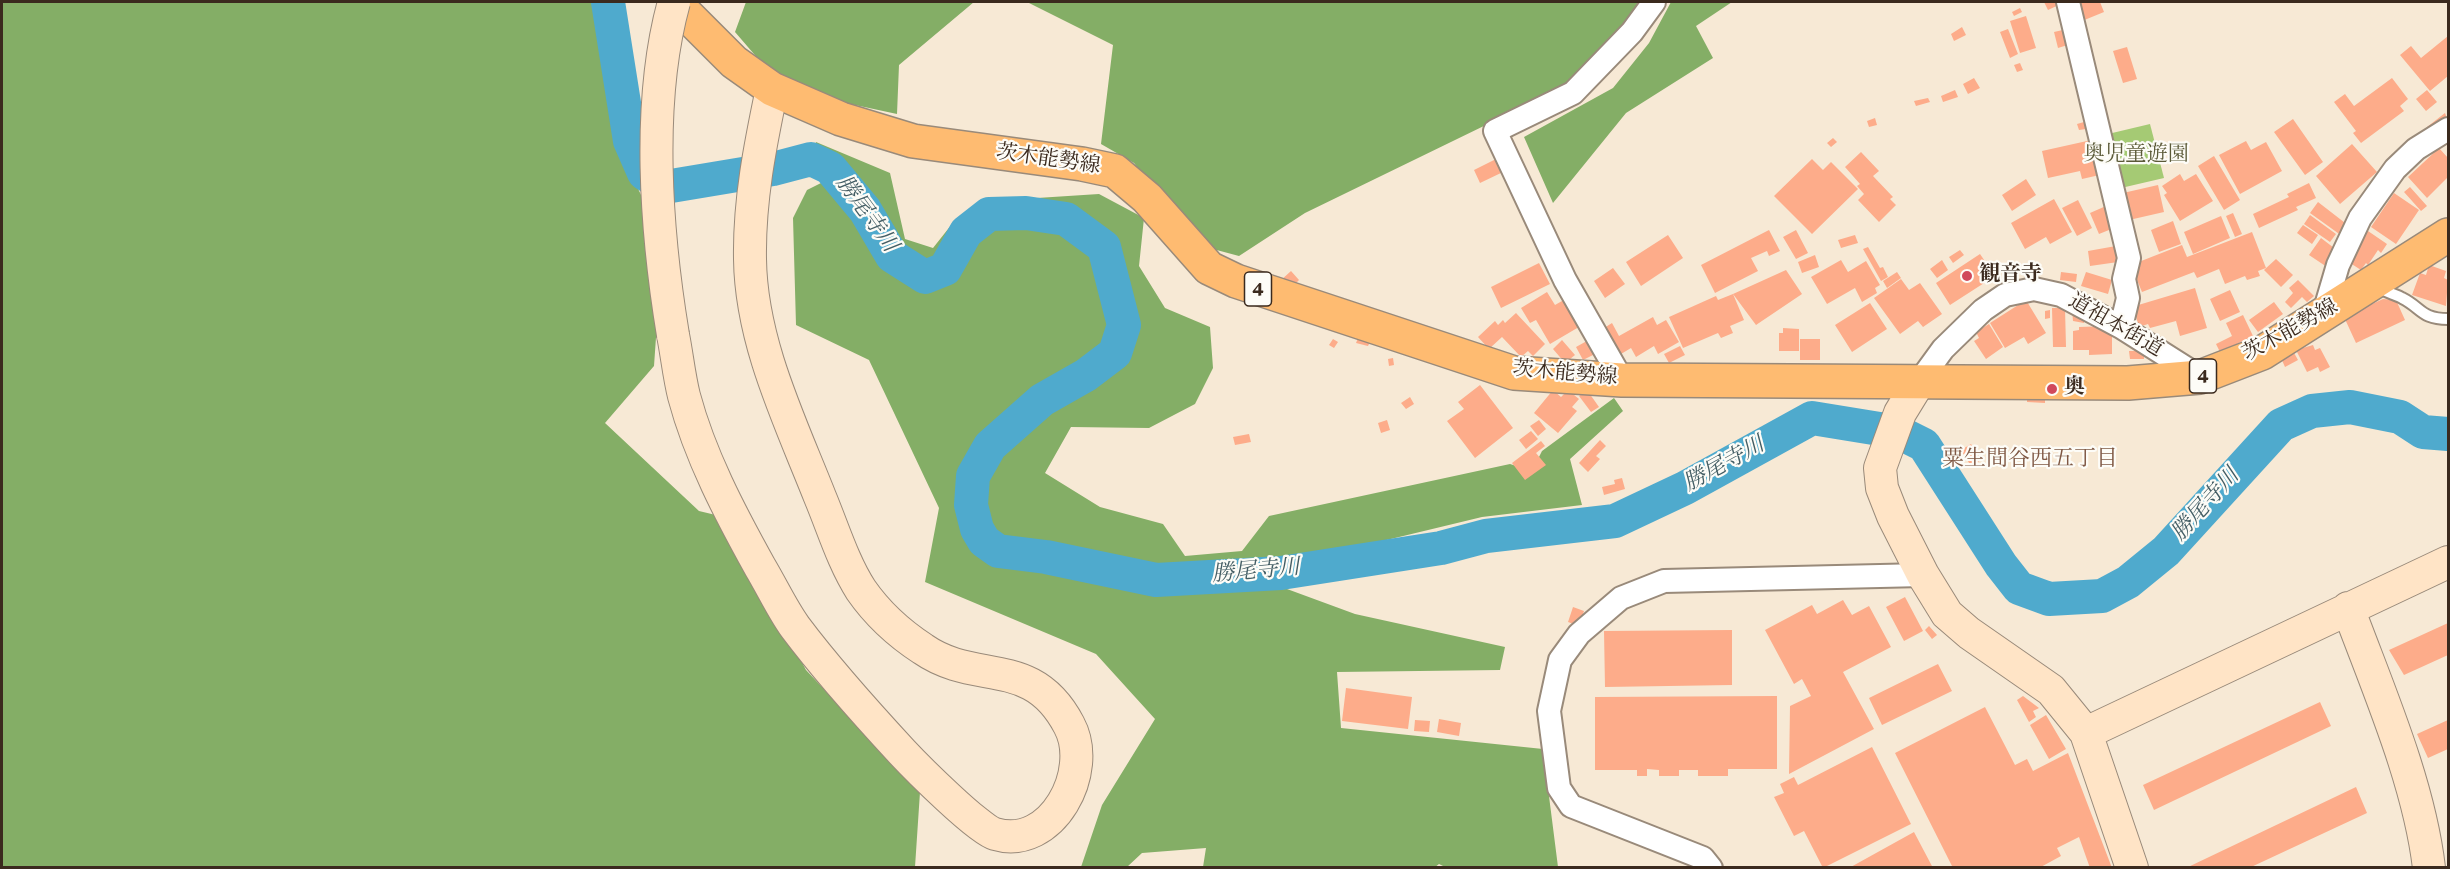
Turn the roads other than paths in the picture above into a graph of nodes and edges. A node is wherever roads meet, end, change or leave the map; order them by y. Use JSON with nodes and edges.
{"nodes":[{"id":1,"x":674,"y":2,"type":"edge"},
{"id":2,"x":1654,"y":2,"type":"edge"},
{"id":3,"x":2068,"y":2,"type":"edge"},
{"id":4,"x":769,"y":103,"type":"junction"},
{"id":5,"x":2448,"y":129,"type":"edge"},
{"id":6,"x":2448,"y":235,"type":"edge"},
{"id":7,"x":2375,"y":282,"type":"junction"},
{"id":8,"x":2323,"y":316,"type":"junction"},
{"id":9,"x":2448,"y":319,"type":"edge"},
{"id":10,"x":2121,"y":327,"type":"junction"},
{"id":11,"x":2200,"y":377,"type":"junction"},
{"id":12,"x":1622,"y":380,"type":"junction"},
{"id":13,"x":1919,"y":382,"type":"junction"},
{"id":14,"x":2448,"y":562,"type":"edge"},
{"id":15,"x":1923,"y":575,"type":"junction"},
{"id":16,"x":2348,"y":608,"type":"junction"},
{"id":17,"x":2086,"y":734,"type":"junction"},
{"id":18,"x":1711,"y":867,"type":"edge"},
{"id":19,"x":2132,"y":867,"type":"edge"},
{"id":20,"x":2429,"y":867,"type":"edge"}],
"edges":[{"from":1,"to":4,"type":"main road","name":"茨木能勢線","number":"4"},
{"from":1,"to":4,"type":"street","bridge":true},
{"from":2,"to":12,"type":"street"},
{"from":3,"to":10,"type":"street"},
{"from":4,"to":12,"type":"main road","name":"茨木能勢線","number":"4"},
{"from":5,"to":8,"type":"street"},
{"from":6,"to":7,"type":"main road","name":"茨木能勢線","number":"4"},
{"from":7,"to":8,"type":"main road","name":"茨木能勢線","number":"4"},
{"from":7,"to":9,"type":"lane"},
{"from":8,"to":11,"type":"main road","name":"茨木能勢線","number":"4"},
{"from":10,"to":11,"type":"street","name":"道祖本街道"},
{"from":10,"to":13,"type":"street","name":"道祖本街道"},
{"from":11,"to":13,"type":"main road","name":"茨木能勢線","number":"4"},
{"from":12,"to":13,"type":"main road","name":"茨木能勢線","number":"4"},
{"from":13,"to":15,"type":"street"},
{"from":14,"to":16,"type":"street"},
{"from":15,"to":17,"type":"street"},
{"from":15,"to":18,"type":"street"},
{"from":16,"to":17,"type":"street"},
{"from":16,"to":20,"type":"street"},
{"from":17,"to":19,"type":"street"}]}
